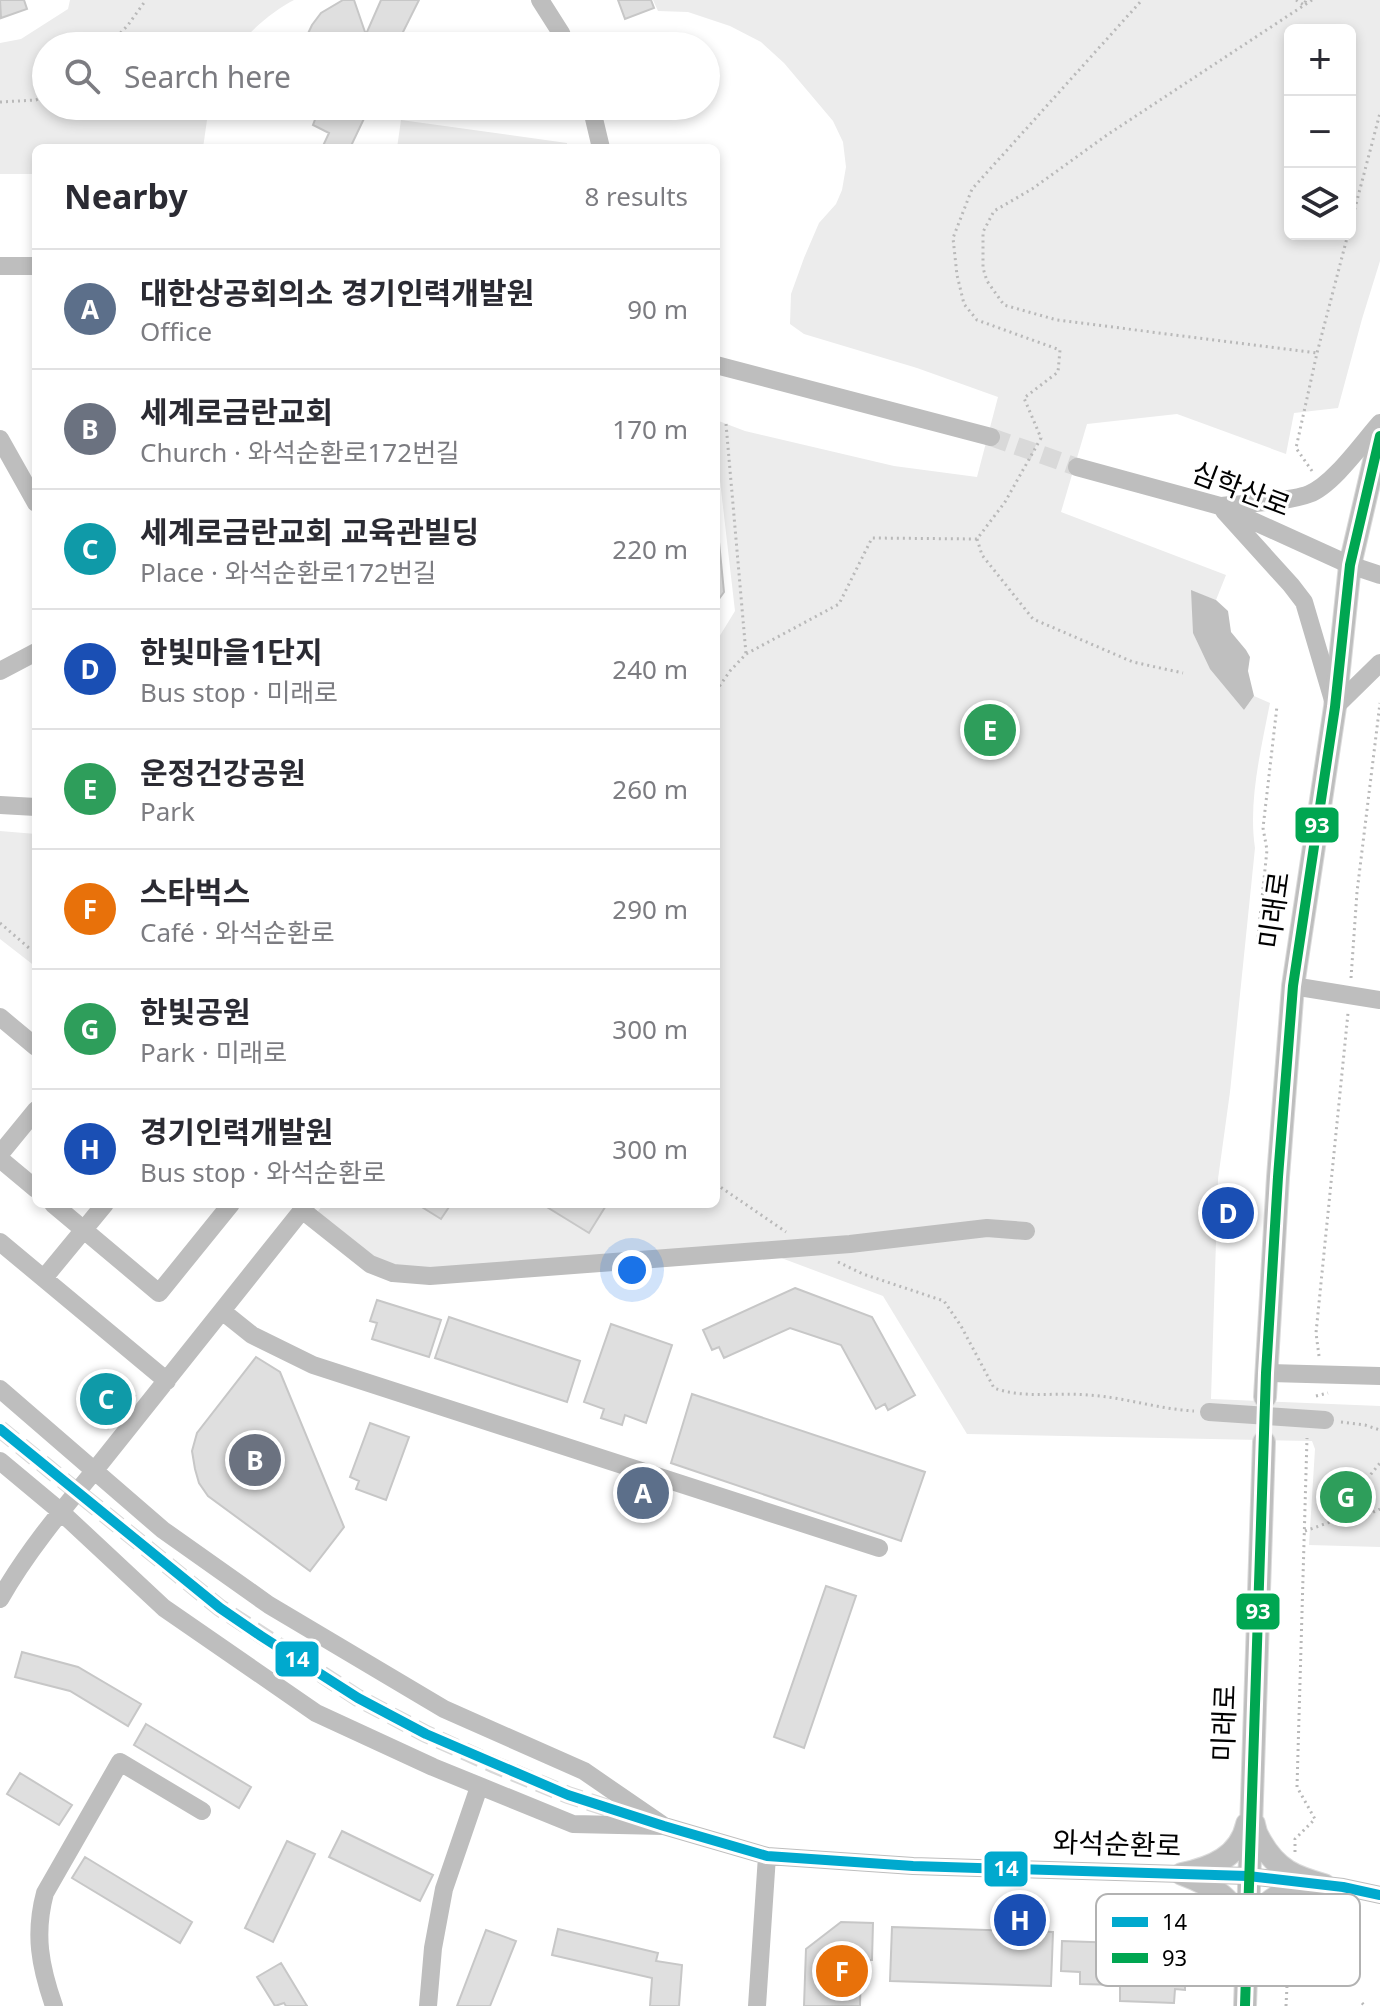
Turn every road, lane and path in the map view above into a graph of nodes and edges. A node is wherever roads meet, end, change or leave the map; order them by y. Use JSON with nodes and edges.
{"nodes":[{"id":1,"x":146,"y":0,"type":"edge"},
{"id":2,"x":540,"y":0,"type":"edge"},
{"id":3,"x":1142,"y":0,"type":"edge"},
{"id":4,"x":1296,"y":0,"type":"edge"},
{"id":5,"x":1306,"y":0,"type":"edge"},
{"id":6,"x":1312,"y":0,"type":"edge"},
{"id":7,"x":1304,"y":5,"type":"junction"},
{"id":8,"x":121,"y":32,"type":"edge"},
{"id":9,"x":560,"y":32,"type":"edge"},
{"id":10,"x":32,"y":100,"type":"edge"},
{"id":11,"x":0,"y":102,"type":"edge"},
{"id":12,"x":1380,"y":113,"type":"edge"},
{"id":13,"x":594,"y":120,"type":"edge"},
{"id":14,"x":600,"y":144,"type":"edge"},
{"id":15,"x":1356,"y":204,"type":"edge"},
{"id":16,"x":1346,"y":240,"type":"edge"},
{"id":17,"x":0,"y":266,"type":"edge"},
{"id":18,"x":32,"y":266,"type":"edge"},
{"id":19,"x":1317,"y":353,"type":"junction"},
{"id":20,"x":720,"y":366,"type":"edge"},
{"id":21,"x":1380,"y":423,"type":"edge"},
{"id":22,"x":726,"y":424,"type":"dead end"},
{"id":23,"x":1380,"y":436,"type":"edge"},
{"id":24,"x":991,"y":437,"type":"tunnel mouth"},
{"id":25,"x":0,"y":439,"type":"edge"},
{"id":26,"x":1077,"y":467,"type":"tunnel mouth"},
{"id":27,"x":1322,"y":486,"type":"junction"},
{"id":28,"x":32,"y":496,"type":"edge"},
{"id":29,"x":1220,"y":506,"type":"junction"},
{"id":30,"x":977,"y":539,"type":"junction"},
{"id":31,"x":1350,"y":565,"type":"junction"},
{"id":32,"x":1380,"y":575,"type":"edge"},
{"id":33,"x":32,"y":654,"type":"edge"},
{"id":34,"x":746,"y":654,"type":"junction"},
{"id":35,"x":1380,"y":663,"type":"edge"},
{"id":36,"x":0,"y":671,"type":"edge"},
{"id":37,"x":1183,"y":673,"type":"dead end"},
{"id":38,"x":720,"y":685,"type":"edge"},
{"id":39,"x":1380,"y":703,"type":"edge"},
{"id":40,"x":1277,"y":706,"type":"dead end"},
{"id":41,"x":1335,"y":707,"type":"junction"},
{"id":42,"x":0,"y":805,"type":"edge"},
{"id":43,"x":32,"y":807,"type":"edge"},
{"id":44,"x":0,"y":923,"type":"edge"},
{"id":45,"x":1258,"y":937,"type":"dead end"},
{"id":46,"x":32,"y":948,"type":"edge"},
{"id":47,"x":1293,"y":986,"type":"junction"},
{"id":48,"x":1349,"y":995,"type":"junction"},
{"id":49,"x":1380,"y":1000,"type":"edge"},
{"id":50,"x":0,"y":1017,"type":"edge"},
{"id":51,"x":32,"y":1044,"type":"edge"},
{"id":52,"x":32,"y":1115,"type":"edge"},
{"id":53,"x":0,"y":1156,"type":"edge"},
{"id":54,"x":32,"y":1185,"type":"edge"},
{"id":55,"x":720,"y":1187,"type":"edge"},
{"id":56,"x":58,"y":1208,"type":"edge"},
{"id":57,"x":102,"y":1208,"type":"edge"},
{"id":58,"x":228,"y":1208,"type":"edge"},
{"id":59,"x":304,"y":1208,"type":"edge"},
{"id":60,"x":306,"y":1208,"type":"edge"},
{"id":61,"x":84,"y":1230,"type":"junction"},
{"id":62,"x":1026,"y":1231,"type":"dead end"},
{"id":63,"x":0,"y":1242,"type":"edge"},
{"id":64,"x":809,"y":1248,"type":"junction"},
{"id":65,"x":838,"y":1262,"type":"dead end"},
{"id":66,"x":44,"y":1278,"type":"junction"},
{"id":67,"x":222,"y":1311,"type":"junction"},
{"id":68,"x":1266,"y":1373,"type":"junction"},
{"id":69,"x":1320,"y":1374,"type":"junction"},
{"id":70,"x":1380,"y":1376,"type":"edge"},
{"id":71,"x":167,"y":1381,"type":"junction"},
{"id":72,"x":0,"y":1389,"type":"edge"},
{"id":73,"x":1316,"y":1396,"type":"dead end"},
{"id":74,"x":1265,"y":1397,"type":"dead end"},
{"id":75,"x":1209,"y":1412,"type":"joint"},
{"id":76,"x":1325,"y":1420,"type":"joint"},
{"id":77,"x":1380,"y":1430,"type":"edge"},
{"id":78,"x":1307,"y":1434,"type":"dead end"},
{"id":79,"x":1264,"y":1442,"type":"dead end"},
{"id":80,"x":0,"y":1461,"type":"edge"},
{"id":81,"x":1380,"y":1463,"type":"edge"},
{"id":82,"x":95,"y":1470,"type":"junction"},
{"id":83,"x":1380,"y":1509,"type":"edge"},
{"id":84,"x":60,"y":1511,"type":"junction"},
{"id":85,"x":1333,"y":1521,"type":"junction"},
{"id":86,"x":1305,"y":1532,"type":"junction"},
{"id":87,"x":879,"y":1548,"type":"dead end"},
{"id":88,"x":0,"y":1599,"type":"edge"},
{"id":89,"x":479,"y":1787,"type":"junction"},
{"id":90,"x":1251,"y":1808,"type":"junction"},
{"id":91,"x":202,"y":1811,"type":"dead end"},
{"id":92,"x":664,"y":1826,"type":"junction"},
{"id":93,"x":767,"y":1856,"type":"junction"},
{"id":94,"x":1182,"y":1874,"type":"junction"},
{"id":95,"x":1248,"y":1876,"type":"junction"},
{"id":96,"x":1294,"y":1882,"type":"junction"},
{"id":97,"x":1324,"y":1885,"type":"junction"},
{"id":98,"x":1222,"y":1894,"type":"edge"},
{"id":99,"x":1247,"y":1894,"type":"edge"},
{"id":100,"x":1279,"y":1894,"type":"edge"},
{"id":101,"x":1294,"y":1894,"type":"edge"},
{"id":102,"x":1380,"y":1895,"type":"edge"},
{"id":103,"x":1245,"y":1986,"type":"edge"},
{"id":104,"x":1287,"y":1986,"type":"edge"},
{"id":105,"x":54,"y":2006,"type":"edge"},
{"id":106,"x":428,"y":2006,"type":"edge"},
{"id":107,"x":757,"y":2006,"type":"edge"},
{"id":108,"x":1245,"y":2006,"type":"edge"},
{"id":109,"x":1286,"y":2006,"type":"edge"}],
"edges":[{"from":1,"to":8,"type":"path"},
{"from":2,"to":9,"type":"street"},
{"from":3,"to":30,"type":"path"},
{"from":4,"to":7,"type":"path"},
{"from":5,"to":7,"type":"path"},
{"from":6,"to":7,"type":"path"},
{"from":7,"to":19,"type":"path"},
{"from":10,"to":11,"type":"path"},
{"from":12,"to":15,"type":"path"},
{"from":13,"to":14,"type":"street"},
{"from":16,"to":19,"type":"path"},
{"from":17,"to":18,"type":"street"},
{"from":19,"to":27,"type":"path"},
{"from":20,"to":24,"type":"street"},
{"from":21,"to":27,"type":"street"},
{"from":22,"to":34,"type":"path"},
{"from":23,"to":31,"type":"main road","name":"미래로"},
{"from":25,"to":28,"type":"street"},
{"from":26,"to":29,"type":"street","name":"심학산로"},
{"from":27,"to":29,"type":"street"},
{"from":29,"to":31,"type":"street","name":"심학산로"},
{"from":29,"to":41,"type":"street"},
{"from":30,"to":34,"type":"path"},
{"from":30,"to":37,"type":"path"},
{"from":31,"to":32,"type":"street","name":"심학산로"},
{"from":31,"to":41,"type":"main road","name":"미래로"},
{"from":33,"to":36,"type":"street"},
{"from":34,"to":38,"type":"path"},
{"from":35,"to":41,"type":"street"},
{"from":39,"to":48,"type":"path"},
{"from":40,"to":45,"type":"path"},
{"from":41,"to":47,"type":"main road","name":"미래로"},
{"from":42,"to":43,"type":"street"},
{"from":44,"to":46,"type":"path"},
{"from":47,"to":48,"type":"street"},
{"from":47,"to":68,"type":"main road","name":"미래로"},
{"from":48,"to":49,"type":"street"},
{"from":48,"to":69,"type":"path"},
{"from":50,"to":51,"type":"street"},
{"from":52,"to":53,"type":"street"},
{"from":53,"to":54,"type":"street"},
{"from":55,"to":64,"type":"path"},
{"from":56,"to":61,"type":"street"},
{"from":57,"to":61,"type":"street"},
{"from":58,"to":61,"type":"street"},
{"from":59,"to":67,"type":"street"},
{"from":60,"to":64,"type":"street"},
{"from":61,"to":66,"type":"street"},
{"from":62,"to":64,"type":"street"},
{"from":63,"to":66,"type":"street"},
{"from":65,"to":75,"type":"path"},
{"from":66,"to":71,"type":"street"},
{"from":67,"to":71,"type":"street"},
{"from":67,"to":87,"type":"street"},
{"from":68,"to":69,"type":"street"},
{"from":68,"to":74,"type":"main road","name":"미래로"},
{"from":69,"to":70,"type":"street"},
{"from":69,"to":73,"type":"path"},
{"from":71,"to":82,"type":"street"},
{"from":72,"to":82,"type":"street"},
{"from":75,"to":76,"type":"street"},
{"from":76,"to":77,"type":"path"},
{"from":78,"to":86,"type":"path"},
{"from":79,"to":90,"type":"main road","name":"미래로"},
{"from":80,"to":84,"type":"street"},
{"from":81,"to":85,"type":"path"},
{"from":82,"to":84,"type":"street"},
{"from":82,"to":92,"type":"street"},
{"from":83,"to":85,"type":"path"},
{"from":84,"to":88,"type":"street"},
{"from":84,"to":89,"type":"street"},
{"from":85,"to":86,"type":"path"},
{"from":86,"to":96,"type":"path"},
{"from":89,"to":92,"type":"street"},
{"from":89,"to":106,"type":"street"},
{"from":90,"to":94,"type":"main road"},
{"from":90,"to":95,"type":"main road","name":"미래로"},
{"from":90,"to":96,"type":"main road"},
{"from":91,"to":105,"type":"street"},
{"from":92,"to":93,"type":"street","name":"와석순환로"},
{"from":93,"to":94,"type":"street","name":"와석순환로"},
{"from":93,"to":107,"type":"street"},
{"from":94,"to":95,"type":"street","name":"와석순환로"},
{"from":94,"to":98,"type":"main road"},
{"from":95,"to":97,"type":"street","name":"와석순환로"},
{"from":95,"to":99,"type":"main road","name":"미래로"},
{"from":96,"to":97,"type":"main road"},
{"from":96,"to":100,"type":"main road"},
{"from":96,"to":101,"type":"path"},
{"from":97,"to":102,"type":"street","name":"와석순환로"},
{"from":103,"to":108,"type":"main road","name":"미래로"},
{"from":104,"to":109,"type":"path"}]}
